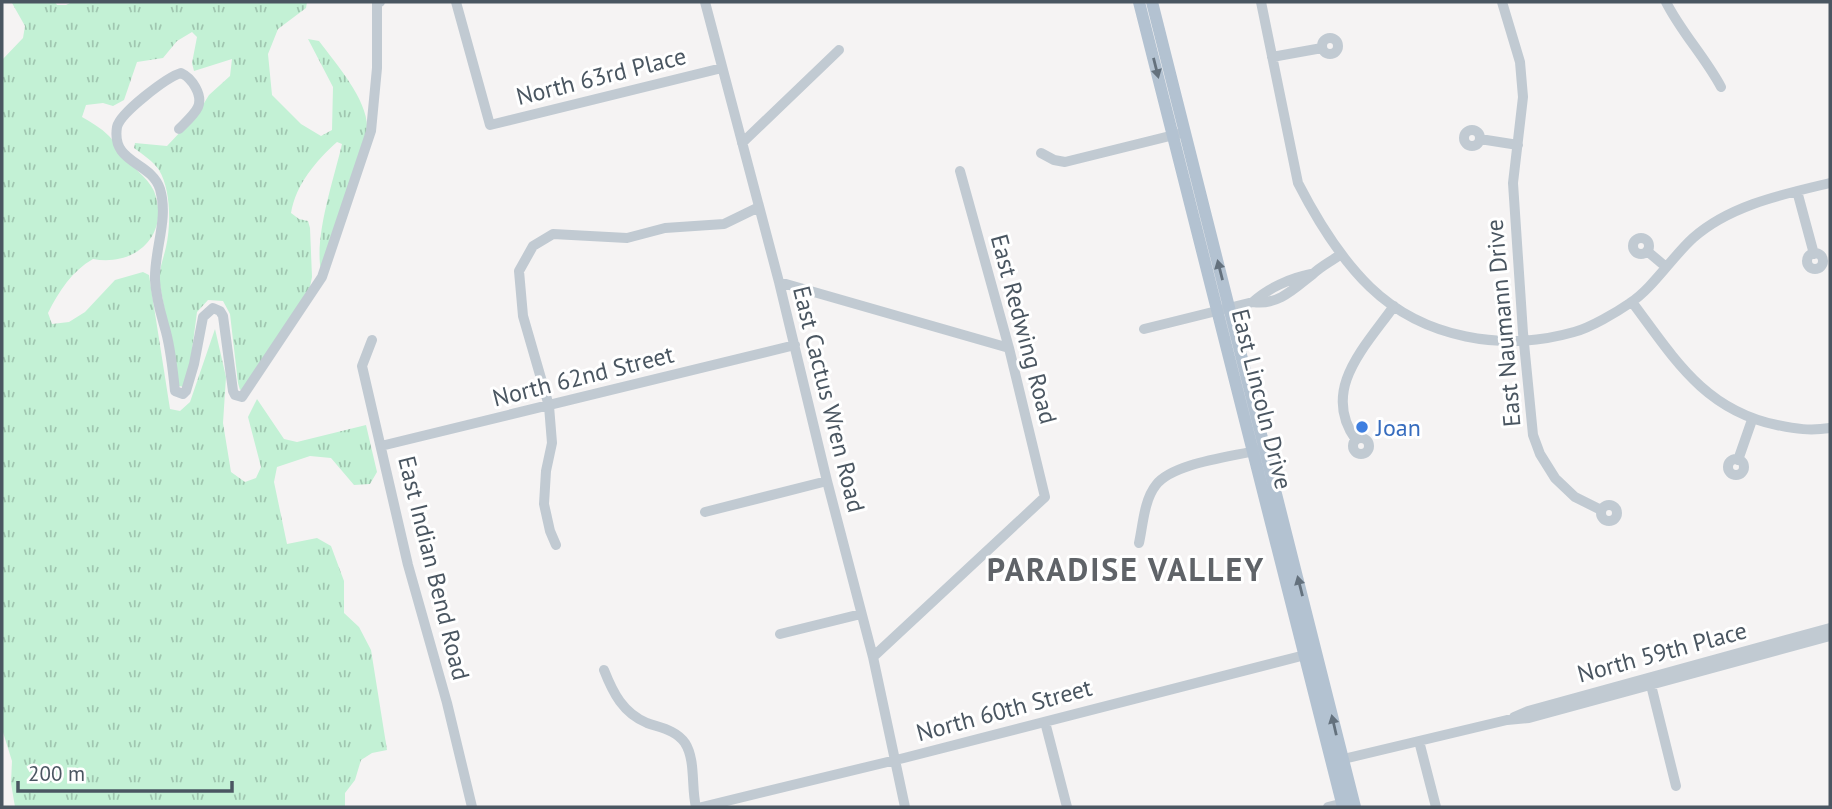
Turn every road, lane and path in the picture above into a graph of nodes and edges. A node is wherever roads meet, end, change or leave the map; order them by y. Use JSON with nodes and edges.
{"nodes":[{"id":1,"x":456,"y":2,"type":"edge"},
{"id":2,"x":705,"y":2,"type":"edge"},
{"id":3,"x":1139,"y":2,"type":"edge"},
{"id":4,"x":1152,"y":2,"type":"edge"},
{"id":5,"x":1261,"y":2,"type":"edge"},
{"id":6,"x":1502,"y":2,"type":"edge"},
{"id":7,"x":1666,"y":2,"type":"edge"},
{"id":8,"x":379,"y":3,"type":"edge"},
{"id":9,"x":1322,"y":48,"type":"dead end"},
{"id":10,"x":839,"y":50,"type":"dead end"},
{"id":11,"x":1272,"y":57,"type":"junction"},
{"id":12,"x":722,"y":68,"type":"junction"},
{"id":13,"x":1721,"y":87,"type":"dead end"},
{"id":14,"x":179,"y":129,"type":"dead end"},
{"id":15,"x":1179,"y":134,"type":"junction"},
{"id":16,"x":1480,"y":139,"type":"dead end"},
{"id":17,"x":742,"y":144,"type":"junction"},
{"id":18,"x":1518,"y":145,"type":"junction"},
{"id":19,"x":1041,"y":153,"type":"dead end"},
{"id":20,"x":960,"y":171,"type":"dead end"},
{"id":21,"x":1830,"y":183,"type":"edge"},
{"id":22,"x":1797,"y":191,"type":"junction"},
{"id":23,"x":759,"y":207,"type":"junction"},
{"id":24,"x":1647,"y":251,"type":"dead end"},
{"id":25,"x":1341,"y":254,"type":"junction"},
{"id":26,"x":1814,"y":254,"type":"dead end"},
{"id":27,"x":1666,"y":267,"type":"junction"},
{"id":28,"x":779,"y":282,"type":"junction"},
{"id":29,"x":1632,"y":302,"type":"junction"},
{"id":30,"x":1394,"y":306,"type":"junction"},
{"id":31,"x":1224,"y":310,"type":"junction"},
{"id":32,"x":1143,"y":329,"type":"dead end"},
{"id":33,"x":372,"y":340,"type":"dead end"},
{"id":34,"x":1524,"y":341,"type":"junction"},
{"id":35,"x":795,"y":345,"type":"junction"},
{"id":36,"x":1009,"y":348,"type":"junction"},
{"id":37,"x":549,"y":406,"type":"junction"},
{"id":38,"x":1752,"y":420,"type":"junction"},
{"id":39,"x":1830,"y":428,"type":"edge"},
{"id":40,"x":1356,"y":440,"type":"dead end"},
{"id":41,"x":381,"y":446,"type":"junction"},
{"id":42,"x":1259,"y":450,"type":"junction"},
{"id":43,"x":1738,"y":460,"type":"dead end"},
{"id":44,"x":827,"y":481,"type":"junction"},
{"id":45,"x":1601,"y":510,"type":"dead end"},
{"id":46,"x":705,"y":512,"type":"dead end"},
{"id":47,"x":1139,"y":543,"type":"dead end"},
{"id":48,"x":556,"y":545,"type":"dead end"},
{"id":49,"x":861,"y":614,"type":"junction"},
{"id":50,"x":1830,"y":628,"type":"edge"},
{"id":51,"x":780,"y":634,"type":"dead end"},
{"id":52,"x":1830,"y":636,"type":"edge"},
{"id":53,"x":1310,"y":653,"type":"junction"},
{"id":54,"x":873,"y":657,"type":"junction"},
{"id":55,"x":604,"y":670,"type":"dead end"},
{"id":56,"x":1650,"y":682,"type":"junction"},
{"id":57,"x":1045,"y":722,"type":"junction"},
{"id":58,"x":1419,"y":741,"type":"junction"},
{"id":59,"x":895,"y":760,"type":"junction"},
{"id":60,"x":1337,"y":760,"type":"junction"},
{"id":61,"x":1676,"y":786,"type":"dead end"},
{"id":62,"x":1348,"y":805,"type":"edge"},
{"id":63,"x":472,"y":807,"type":"edge"},
{"id":64,"x":696,"y":807,"type":"edge"},
{"id":65,"x":702,"y":807,"type":"edge"},
{"id":66,"x":905,"y":807,"type":"edge"},
{"id":67,"x":1067,"y":807,"type":"edge"},
{"id":68,"x":1328,"y":807,"type":"edge"},
{"id":69,"x":1436,"y":807,"type":"edge"}],
"edges":[{"from":1,"to":12,"type":"street","name":"North 63rd Place"},
{"from":2,"to":12,"type":"street","name":"East Cactus Wren Road"},
{"from":3,"to":15,"type":"main road","name":"East Lincoln Drive","one_way":true},
{"from":4,"to":15,"type":"main road","name":"East Lincoln Drive"},
{"from":5,"to":11,"type":"street"},
{"from":6,"to":18,"type":"street","name":"East Naumann Drive"},
{"from":7,"to":13,"type":"street"},
{"from":8,"to":14,"type":"street"},
{"from":9,"to":11,"type":"street"},
{"from":10,"to":17,"type":"street"},
{"from":11,"to":25,"type":"street"},
{"from":12,"to":17,"type":"street","name":"East Cactus Wren Road"},
{"from":15,"to":19,"type":"street"},
{"from":15,"to":31,"type":"main road","name":"East Lincoln Drive"},
{"from":16,"to":18,"type":"street"},
{"from":17,"to":23,"type":"street","name":"East Cactus Wren Road"},
{"from":18,"to":34,"type":"street","name":"East Naumann Drive"},
{"from":20,"to":36,"type":"street","name":"East Redwing Road"},
{"from":21,"to":22,"type":"street"},
{"from":22,"to":26,"type":"street"},
{"from":22,"to":27,"type":"street"},
{"from":23,"to":28,"type":"street","name":"East Cactus Wren Road"},
{"from":23,"to":37,"type":"street"},
{"from":24,"to":27,"type":"street"},
{"from":25,"to":30,"type":"street"},
{"from":25,"to":31,"type":"street"},
{"from":27,"to":29,"type":"street"},
{"from":28,"to":35,"type":"street","name":"East Cactus Wren Road"},
{"from":28,"to":36,"type":"street"},
{"from":29,"to":34,"type":"street"},
{"from":29,"to":38,"type":"street"},
{"from":30,"to":34,"type":"street"},
{"from":30,"to":40,"type":"street"},
{"from":31,"to":32,"type":"street"},
{"from":31,"to":42,"type":"main road","name":"East Lincoln Drive"},
{"from":33,"to":41,"type":"street","name":"East Indian Bend Road"},
{"from":34,"to":45,"type":"street","name":"East Naumann Drive"},
{"from":35,"to":37,"type":"street","name":"North 62nd Street"},
{"from":35,"to":44,"type":"street","name":"East Cactus Wren Road"},
{"from":36,"to":54,"type":"street","name":"East Redwing Road"},
{"from":37,"to":41,"type":"street","name":"North 62nd Street"},
{"from":37,"to":48,"type":"street"},
{"from":38,"to":39,"type":"street"},
{"from":38,"to":43,"type":"street"},
{"from":41,"to":63,"type":"street","name":"East Indian Bend Road"},
{"from":42,"to":47,"type":"street"},
{"from":42,"to":53,"type":"main road","name":"East Lincoln Drive"},
{"from":44,"to":46,"type":"street"},
{"from":44,"to":49,"type":"street","name":"East Cactus Wren Road"},
{"from":49,"to":51,"type":"street"},
{"from":49,"to":54,"type":"street","name":"East Cactus Wren Road"},
{"from":50,"to":56,"type":"street","name":"North 59th Place"},
{"from":52,"to":56,"type":"street","name":"North 59th Place"},
{"from":53,"to":57,"type":"street","name":"North 60th Street"},
{"from":53,"to":60,"type":"main road","name":"East Lincoln Drive"},
{"from":54,"to":59,"type":"street","name":"East Cactus Wren Road"},
{"from":55,"to":64,"type":"street"},
{"from":56,"to":58,"type":"street","name":"North 59th Place"},
{"from":56,"to":61,"type":"street"},
{"from":57,"to":59,"type":"street","name":"North 60th Street"},
{"from":57,"to":67,"type":"street"},
{"from":58,"to":60,"type":"street","name":"North 59th Place"},
{"from":58,"to":69,"type":"street"},
{"from":59,"to":65,"type":"street","name":"North 60th Street"},
{"from":59,"to":66,"type":"street","name":"East Cactus Wren Road"},
{"from":60,"to":62,"type":"main road","name":"East Lincoln Drive"},
{"from":62,"to":68,"type":"street"}]}
